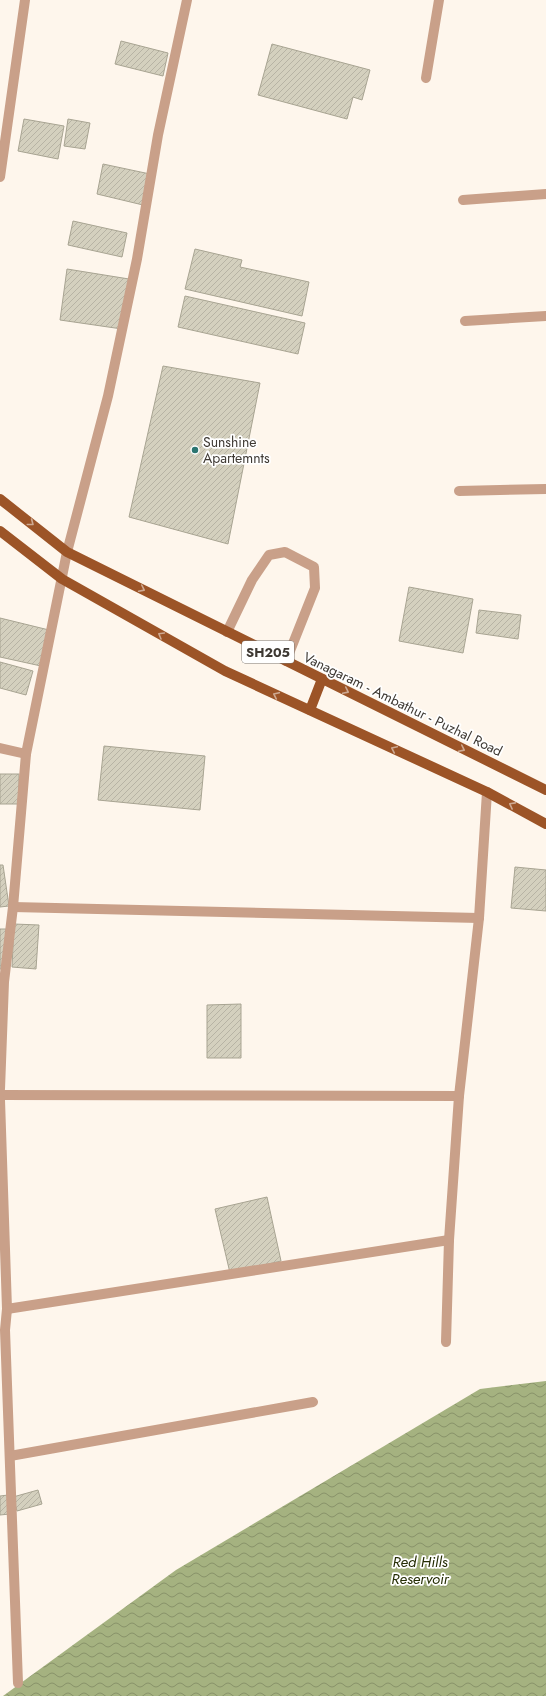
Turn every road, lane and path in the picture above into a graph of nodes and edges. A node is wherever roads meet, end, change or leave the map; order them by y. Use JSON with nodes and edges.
{"nodes":[{"id":1,"x":25,"y":0,"type":"edge"},
{"id":2,"x":187,"y":0,"type":"edge"},
{"id":3,"x":439,"y":0,"type":"edge"},
{"id":4,"x":426,"y":78,"type":"dead end"},
{"id":5,"x":0,"y":176,"type":"edge"},
{"id":6,"x":546,"y":194,"type":"edge"},
{"id":7,"x":463,"y":200,"type":"dead end"},
{"id":8,"x":546,"y":316,"type":"edge"},
{"id":9,"x":465,"y":320,"type":"dead end"},
{"id":10,"x":546,"y":488,"type":"edge"},
{"id":11,"x":459,"y":491,"type":"dead end"},
{"id":12,"x":0,"y":499,"type":"edge"},
{"id":13,"x":0,"y":531,"type":"edge"},
{"id":14,"x":67,"y":552,"type":"junction"},
{"id":15,"x":62,"y":579,"type":"junction"},
{"id":16,"x":227,"y":632,"type":"junction"},
{"id":17,"x":286,"y":661,"type":"junction"},
{"id":18,"x":322,"y":679,"type":"junction"},
{"id":19,"x":310,"y":710,"type":"junction"},
{"id":20,"x":0,"y":748,"type":"edge"},
{"id":21,"x":26,"y":754,"type":"junction"},
{"id":22,"x":546,"y":790,"type":"edge"},
{"id":23,"x":487,"y":792,"type":"junction"},
{"id":24,"x":546,"y":824,"type":"edge"},
{"id":25,"x":13,"y":907,"type":"junction"},
{"id":26,"x":479,"y":918,"type":"junction"},
{"id":27,"x":2,"y":982,"type":"edge"},
{"id":28,"x":0,"y":1089,"type":"edge"},
{"id":29,"x":0,"y":1095,"type":"edge"},
{"id":30,"x":459,"y":1096,"type":"junction"},
{"id":31,"x":0,"y":1100,"type":"edge"},
{"id":32,"x":0,"y":1116,"type":"edge"},
{"id":33,"x":3,"y":1225,"type":"edge"},
{"id":34,"x":449,"y":1240,"type":"junction"},
{"id":35,"x":7,"y":1309,"type":"junction"},
{"id":36,"x":3,"y":1330,"type":"edge"},
{"id":37,"x":446,"y":1342,"type":"dead end"},
{"id":38,"x":312,"y":1402,"type":"dead end"},
{"id":39,"x":10,"y":1456,"type":"junction"},
{"id":40,"x":18,"y":1683,"type":"dead end"}],
"edges":[{"from":1,"to":5,"type":"street"},
{"from":2,"to":14,"type":"street"},
{"from":3,"to":4,"type":"street"},
{"from":6,"to":7,"type":"street"},
{"from":8,"to":9,"type":"street"},
{"from":10,"to":11,"type":"street"},
{"from":12,"to":14,"type":"main road","name":"Vanagaram - Ambathur - Puzhal Road","number":"SH205","one_way":true},
{"from":13,"to":15,"type":"main road"},
{"from":14,"to":15,"type":"street"},
{"from":14,"to":16,"type":"main road","name":"Vanagaram - Ambathur - Puzhal Road","number":"SH205","one_way":true},
{"from":19,"to":15,"type":"main road","one_way":true},
{"from":15,"to":21,"type":"street"},
{"from":16,"to":17,"type":"main road","name":"Vanagaram - Ambathur - Puzhal Road","number":"SH205"},
{"from":16,"to":17,"type":"street"},
{"from":17,"to":18,"type":"main road","name":"Vanagaram - Ambathur - Puzhal Road","number":"SH205"},
{"from":18,"to":19,"type":"main road"},
{"from":18,"to":22,"type":"main road","name":"Vanagaram - Ambathur - Puzhal Road","number":"SH205","one_way":true},
{"from":23,"to":19,"type":"main road","one_way":true},
{"from":20,"to":21,"type":"street"},
{"from":21,"to":25,"type":"street"},
{"from":24,"to":23,"type":"main road","one_way":true},
{"from":23,"to":26,"type":"street"},
{"from":25,"to":26,"type":"street"},
{"from":25,"to":27,"type":"street"},
{"from":26,"to":30,"type":"street"},
{"from":27,"to":28,"type":"street"},
{"from":29,"to":30,"type":"street"},
{"from":30,"to":34,"type":"street"},
{"from":31,"to":32,"type":"street"},
{"from":32,"to":33,"type":"street"},
{"from":33,"to":35,"type":"street"},
{"from":34,"to":35,"type":"street"},
{"from":34,"to":37,"type":"street"},
{"from":35,"to":36,"type":"street"},
{"from":36,"to":39,"type":"street"},
{"from":38,"to":39,"type":"street"},
{"from":39,"to":40,"type":"street"}]}
